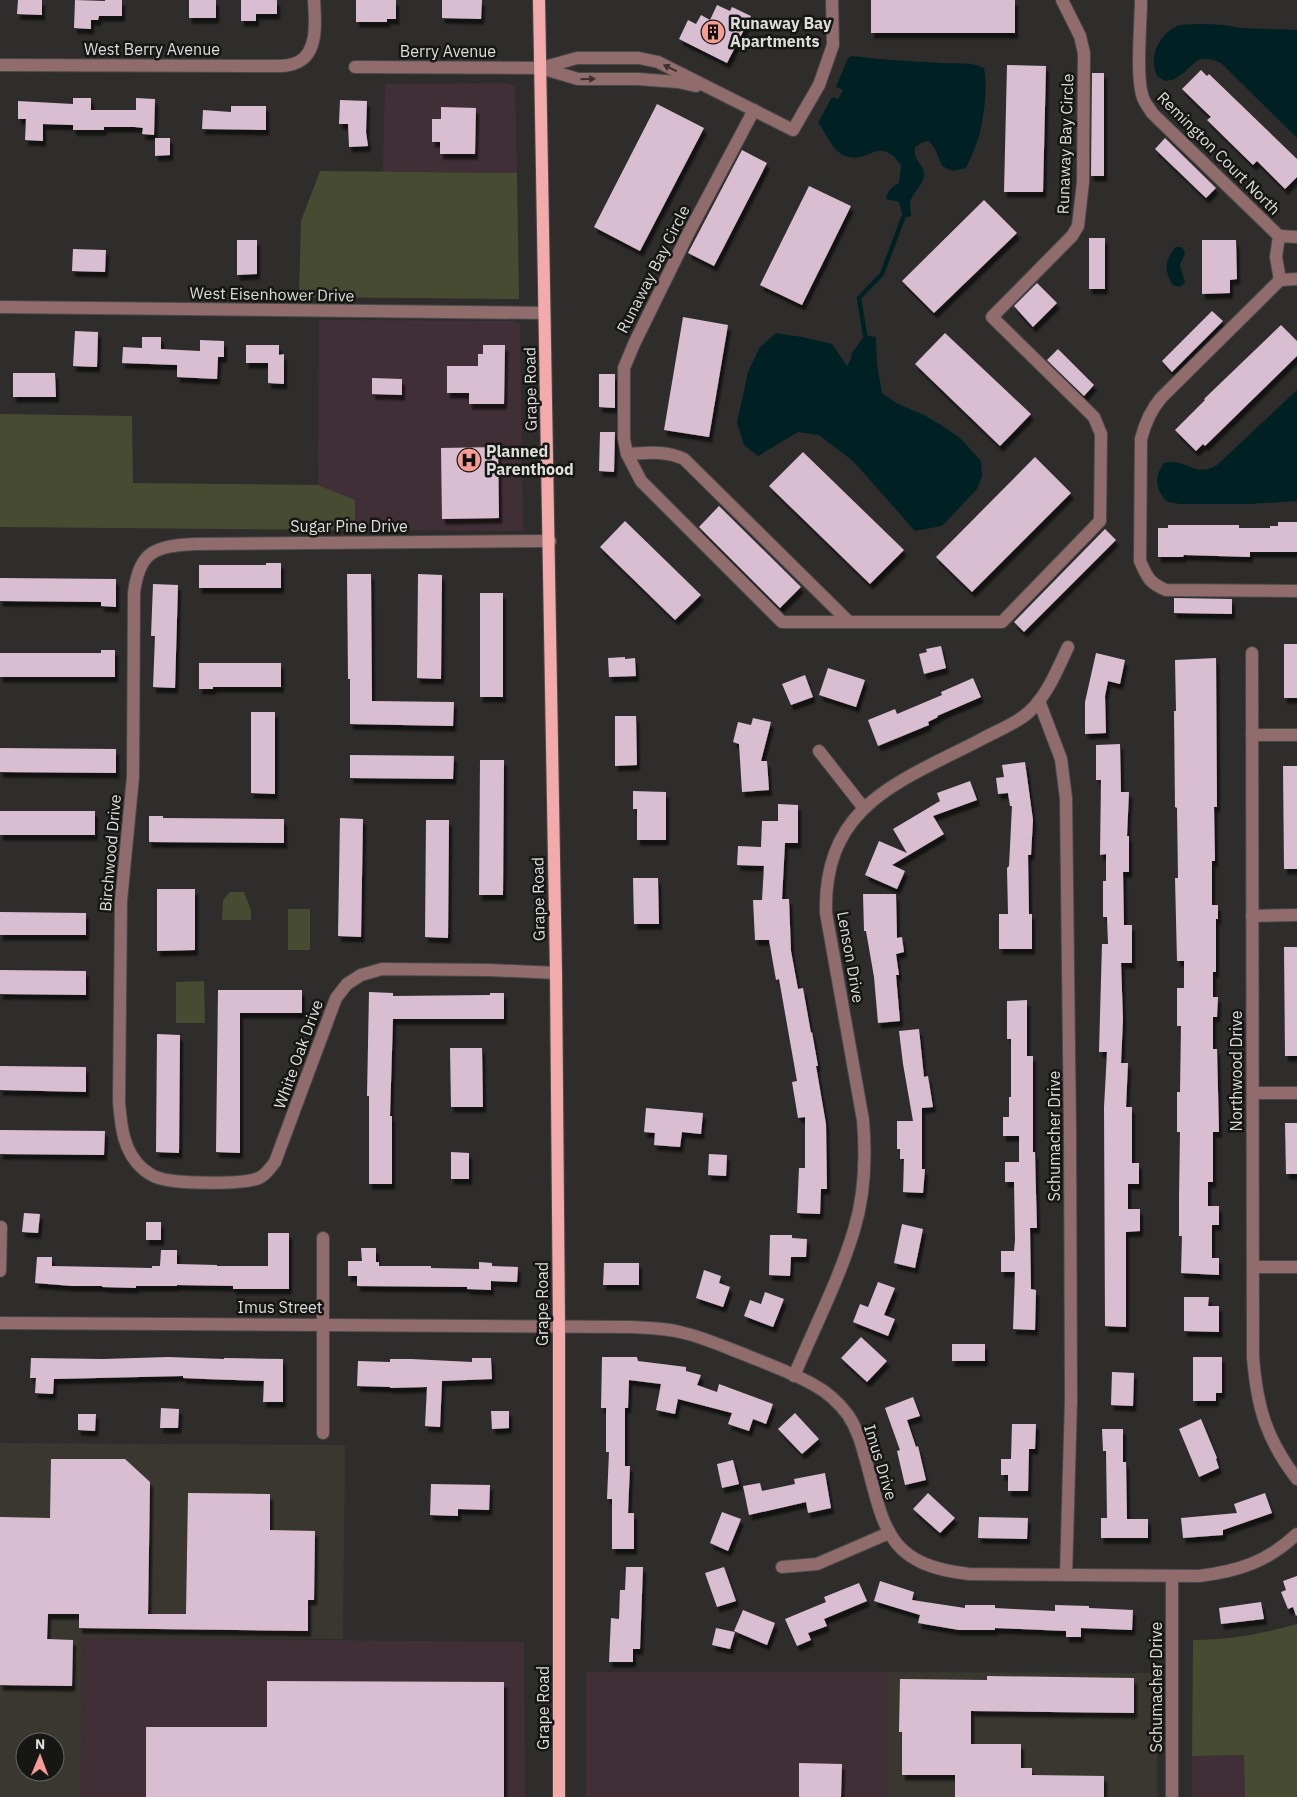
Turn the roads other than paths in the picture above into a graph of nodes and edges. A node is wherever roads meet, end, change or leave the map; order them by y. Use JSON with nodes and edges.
{"nodes":[{"id":1,"x":314,"y":0,"type":"edge"},
{"id":2,"x":540,"y":0,"type":"edge"},
{"id":3,"x":832,"y":0,"type":"edge"},
{"id":4,"x":1062,"y":0,"type":"edge"},
{"id":5,"x":1141,"y":0,"type":"edge"},
{"id":6,"x":0,"y":65,"type":"edge"},
{"id":7,"x":356,"y":67,"type":"dead end"},
{"id":8,"x":541,"y":68,"type":"junction"},
{"id":9,"x":714,"y":90,"type":"junction"},
{"id":10,"x":754,"y":110,"type":"junction"},
{"id":11,"x":1279,"y":236,"type":"junction"},
{"id":12,"x":1297,"y":237,"type":"edge"},
{"id":13,"x":1297,"y":279,"type":"edge"},
{"id":14,"x":1280,"y":280,"type":"junction"},
{"id":15,"x":0,"y":308,"type":"edge"},
{"id":16,"x":544,"y":313,"type":"junction"},
{"id":17,"x":627,"y":454,"type":"junction"},
{"id":18,"x":550,"y":541,"type":"junction"},
{"id":19,"x":150,"y":553,"type":"joint"},
{"id":20,"x":1297,"y":591,"type":"edge"},
{"id":21,"x":849,"y":622,"type":"junction"},
{"id":22,"x":1068,"y":647,"type":"dead end"},
{"id":23,"x":1252,"y":653,"type":"dead end"},
{"id":24,"x":1040,"y":701,"type":"junction"},
{"id":25,"x":1252,"y":735,"type":"junction"},
{"id":26,"x":1297,"y":735,"type":"edge"},
{"id":27,"x":819,"y":751,"type":"dead end"},
{"id":28,"x":863,"y":807,"type":"junction"},
{"id":29,"x":1297,"y":915,"type":"edge"},
{"id":30,"x":1252,"y":916,"type":"junction"},
{"id":31,"x":556,"y":973,"type":"junction"},
{"id":32,"x":1252,"y":1093,"type":"junction"},
{"id":33,"x":1297,"y":1093,"type":"edge"},
{"id":34,"x":134,"y":1158,"type":"joint"},
{"id":35,"x":1,"y":1227,"type":"edge"},
{"id":36,"x":323,"y":1238,"type":"dead end"},
{"id":37,"x":1254,"y":1267,"type":"junction"},
{"id":38,"x":1297,"y":1267,"type":"edge"},
{"id":39,"x":0,"y":1271,"type":"edge"},
{"id":40,"x":0,"y":1323,"type":"edge"},
{"id":41,"x":323,"y":1324,"type":"junction"},
{"id":42,"x":559,"y":1327,"type":"junction"},
{"id":43,"x":794,"y":1376,"type":"junction"},
{"id":44,"x":323,"y":1433,"type":"dead end"},
{"id":45,"x":1297,"y":1479,"type":"edge"},
{"id":46,"x":889,"y":1533,"type":"junction"},
{"id":47,"x":1297,"y":1534,"type":"edge"},
{"id":48,"x":782,"y":1566,"type":"dead end"},
{"id":49,"x":1066,"y":1575,"type":"junction"},
{"id":50,"x":1172,"y":1577,"type":"junction"},
{"id":51,"x":559,"y":1797,"type":"edge"},
{"id":52,"x":1172,"y":1797,"type":"edge"}],
"edges":[{"from":1,"to":6,"type":"street","name":"West Berry Avenue"},
{"from":2,"to":8,"type":"main road","name":"Grape Road"},
{"from":3,"to":10,"type":"street"},
{"from":4,"to":21,"type":"street","name":"Runaway Bay Circle"},
{"from":5,"to":11,"type":"street","name":"Remington Court North"},
{"from":7,"to":8,"type":"street","name":"Berry Avenue"},
{"from":8,"to":9,"type":"street","one_way":true},
{"from":9,"to":8,"type":"street","one_way":true},
{"from":8,"to":16,"type":"main road","name":"Grape Road"},
{"from":9,"to":10,"type":"street"},
{"from":10,"to":17,"type":"street","name":"Runaway Bay Circle"},
{"from":11,"to":12,"type":"street"},
{"from":11,"to":14,"type":"street"},
{"from":13,"to":14,"type":"street"},
{"from":14,"to":20,"type":"street"},
{"from":15,"to":16,"type":"street","name":"West Eisenhower Drive"},
{"from":16,"to":18,"type":"main road","name":"Grape Road"},
{"from":17,"to":21,"type":"street"},
{"from":17,"to":21,"type":"street","name":"Runaway Bay Circle"},
{"from":18,"to":19,"type":"street","name":"Sugar Pine Drive"},
{"from":18,"to":31,"type":"main road","name":"Grape Road"},
{"from":19,"to":34,"type":"street","name":"Birchwood Drive"},
{"from":22,"to":24,"type":"street","name":"Lenson Drive"},
{"from":23,"to":25,"type":"street","name":"Northwood Drive"},
{"from":24,"to":28,"type":"street","name":"Lenson Drive"},
{"from":24,"to":49,"type":"street","name":"Schumacher Drive"},
{"from":25,"to":26,"type":"street"},
{"from":25,"to":30,"type":"street","name":"Northwood Drive"},
{"from":27,"to":28,"type":"street"},
{"from":28,"to":43,"type":"street","name":"Lenson Drive"},
{"from":29,"to":30,"type":"street"},
{"from":30,"to":32,"type":"street","name":"Northwood Drive"},
{"from":31,"to":34,"type":"street","name":"White Oak Drive"},
{"from":31,"to":42,"type":"main road","name":"Grape Road"},
{"from":32,"to":33,"type":"street"},
{"from":32,"to":37,"type":"street","name":"Northwood Drive"},
{"from":35,"to":39,"type":"street"},
{"from":36,"to":41,"type":"street"},
{"from":37,"to":38,"type":"street"},
{"from":37,"to":45,"type":"street","name":"Northwood Drive"},
{"from":40,"to":41,"type":"street","name":"Imus Street"},
{"from":41,"to":42,"type":"street","name":"Imus Street"},
{"from":41,"to":44,"type":"street"},
{"from":42,"to":43,"type":"street","name":"Imus Drive"},
{"from":42,"to":51,"type":"main road","name":"Grape Road"},
{"from":43,"to":46,"type":"street","name":"Imus Drive"},
{"from":46,"to":48,"type":"street"},
{"from":46,"to":49,"type":"street","name":"Imus Drive"},
{"from":47,"to":50,"type":"street","name":"Imus Drive"},
{"from":49,"to":50,"type":"street","name":"Imus Drive"},
{"from":50,"to":52,"type":"street","name":"Schumacher Drive"}]}
